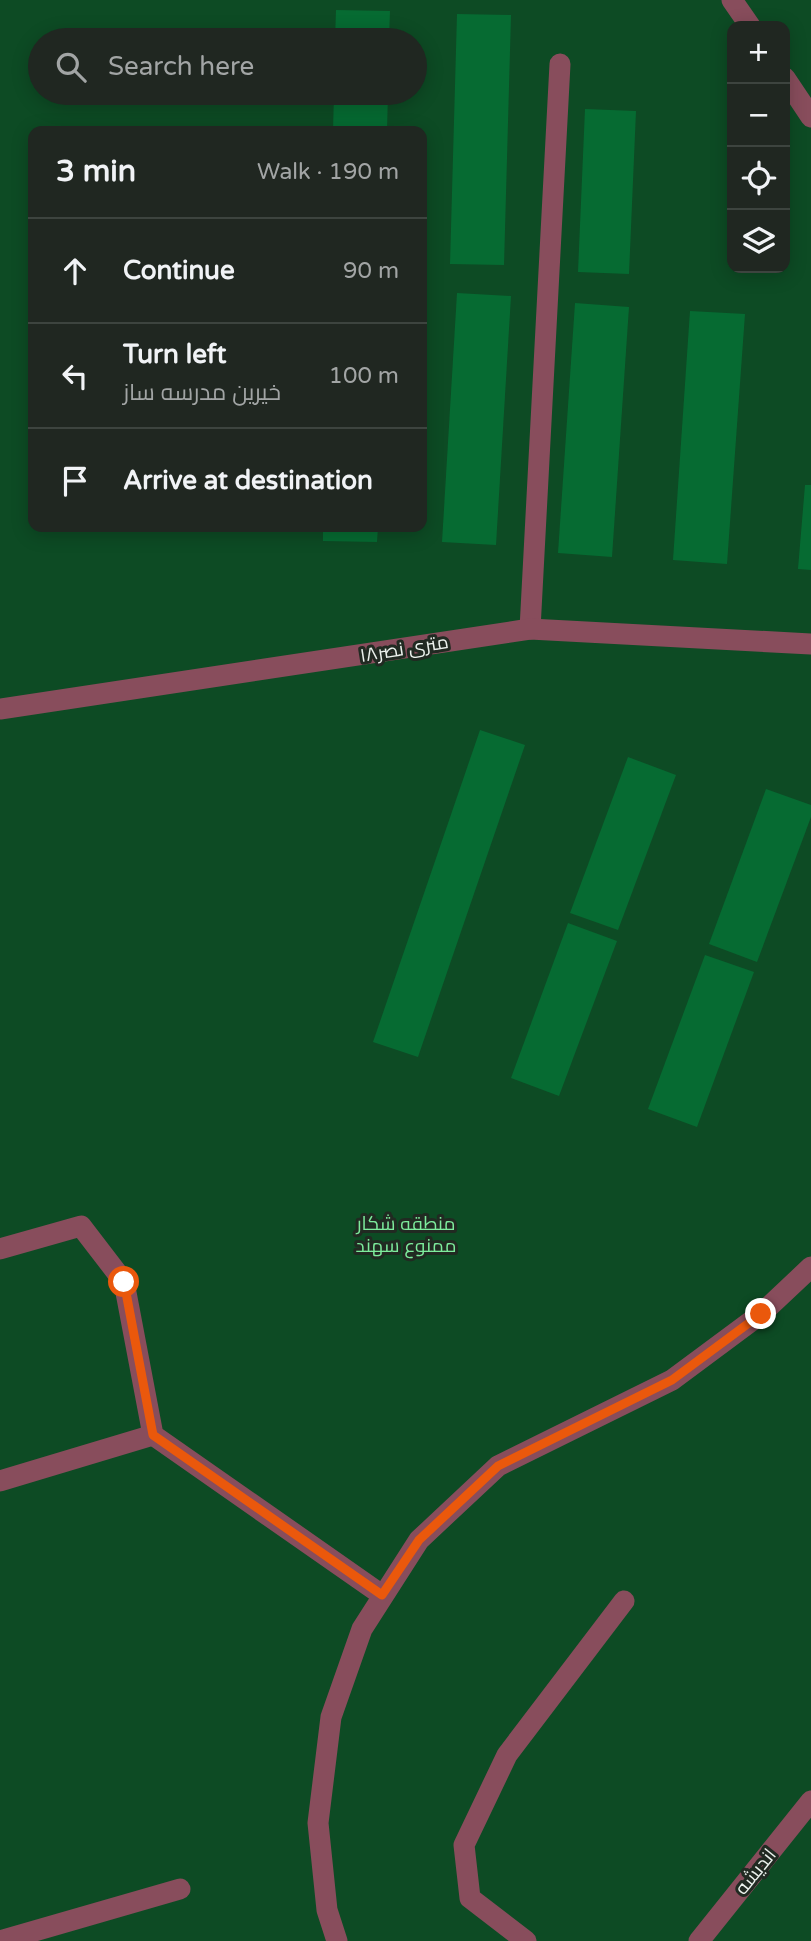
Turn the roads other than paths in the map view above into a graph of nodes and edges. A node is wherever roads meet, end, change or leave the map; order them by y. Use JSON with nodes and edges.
{"nodes":[{"id":1,"x":732,"y":0,"type":"edge"},
{"id":2,"x":747,"y":21,"type":"edge"},
{"id":3,"x":560,"y":64,"type":"dead end"},
{"id":4,"x":789,"y":84,"type":"edge"},
{"id":5,"x":811,"y":117,"type":"edge"},
{"id":6,"x":530,"y":629,"type":"junction"},
{"id":7,"x":811,"y":644,"type":"edge"},
{"id":8,"x":0,"y":709,"type":"edge"},
{"id":9,"x":0,"y":1250,"type":"edge"},
{"id":10,"x":811,"y":1267,"type":"edge"},
{"id":11,"x":153,"y":1435,"type":"junction"},
{"id":12,"x":0,"y":1481,"type":"edge"},
{"id":13,"x":382,"y":1595,"type":"junction"},
{"id":14,"x":624,"y":1601,"type":"dead end"},
{"id":15,"x":811,"y":1801,"type":"edge"},
{"id":16,"x":180,"y":1889,"type":"dead end"},
{"id":17,"x":708,"y":1938,"type":"edge"},
{"id":18,"x":0,"y":1941,"type":"edge"},
{"id":19,"x":337,"y":1941,"type":"edge"},
{"id":20,"x":526,"y":1941,"type":"edge"}],
"edges":[{"from":1,"to":2,"type":"street"},
{"from":3,"to":6,"type":"street"},
{"from":4,"to":5,"type":"street"},
{"from":6,"to":7,"type":"street","name":"۱۸متری نصر"},
{"from":6,"to":8,"type":"street","name":"۱۸متری نصر"},
{"from":9,"to":11,"type":"street"},
{"from":10,"to":13,"type":"street"},
{"from":11,"to":12,"type":"street"},
{"from":11,"to":13,"type":"street"},
{"from":13,"to":19,"type":"street"},
{"from":14,"to":20,"type":"street"},
{"from":15,"to":17,"type":"street","name":"اندیشه"},
{"from":16,"to":18,"type":"street"}]}
